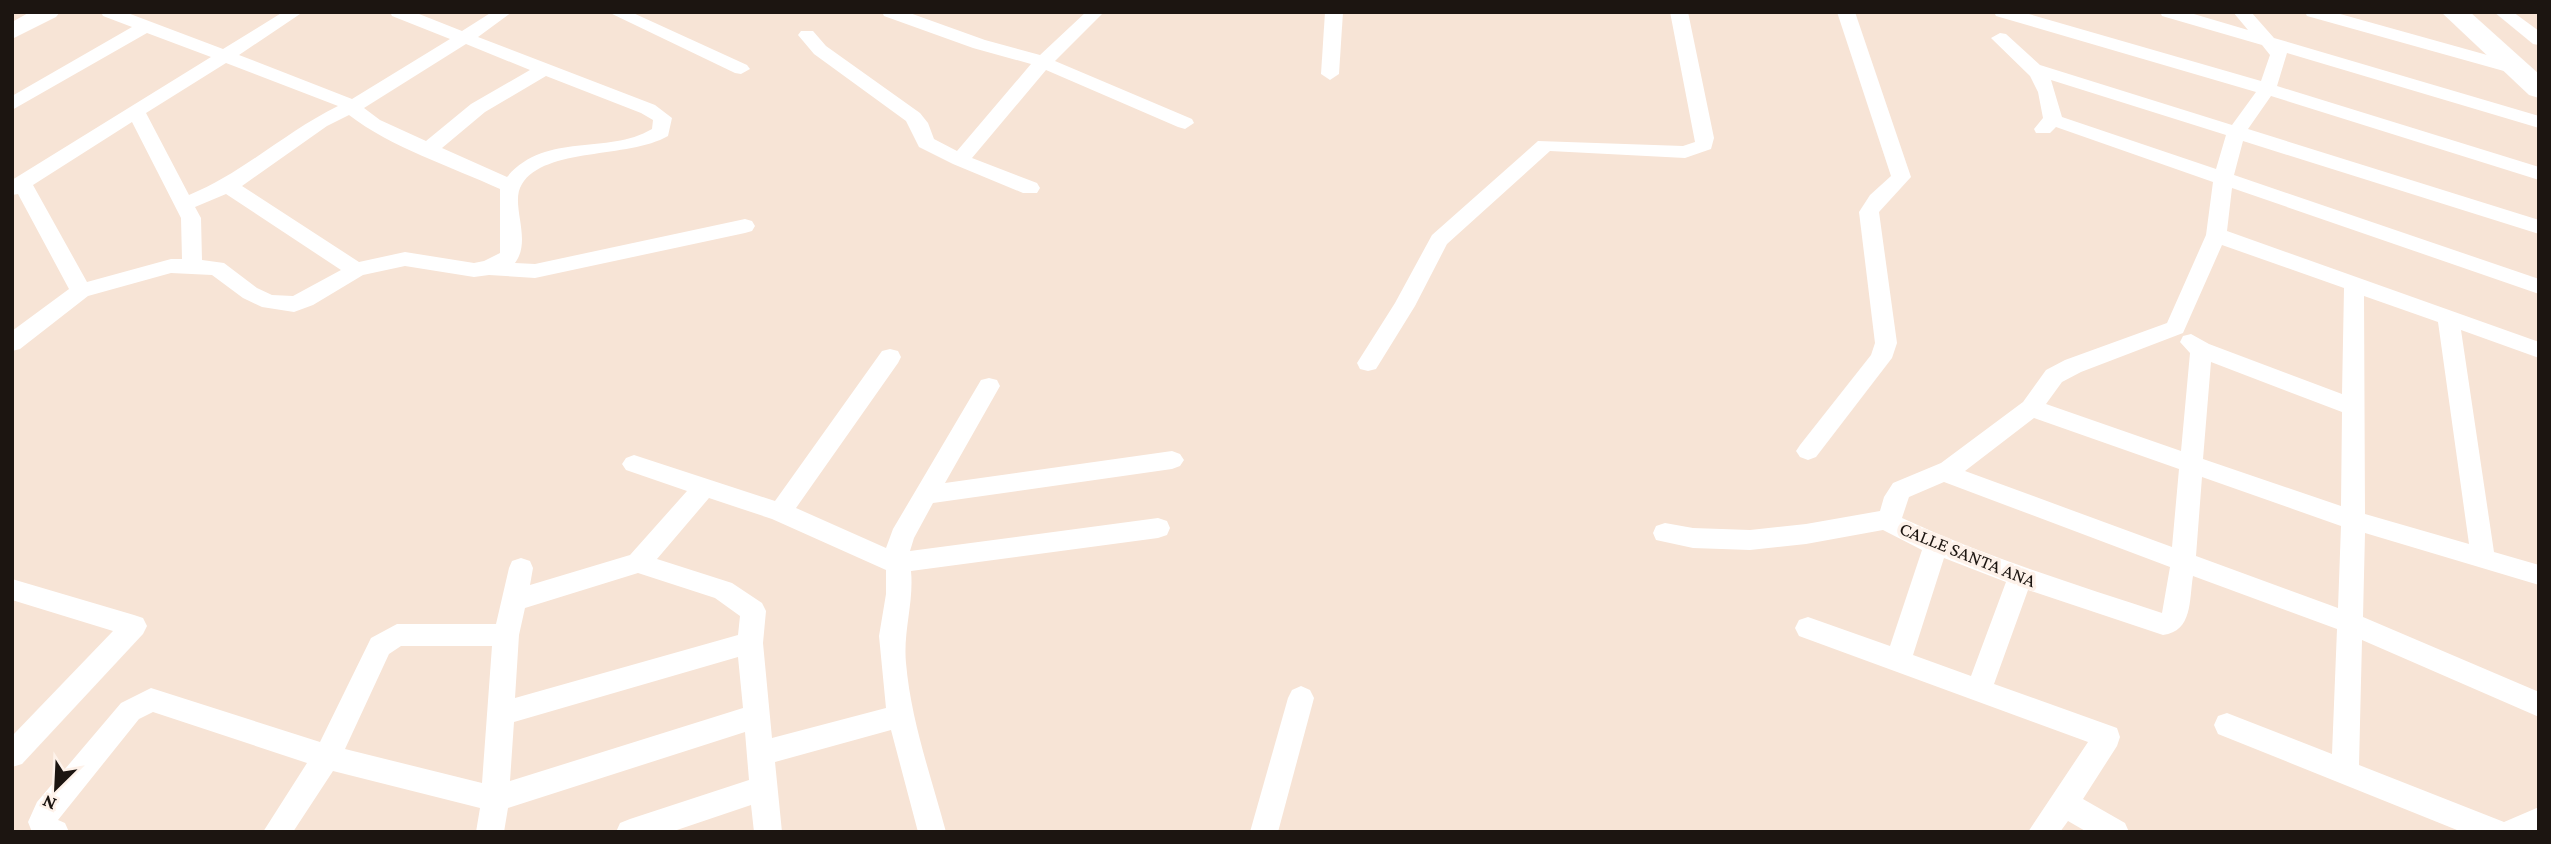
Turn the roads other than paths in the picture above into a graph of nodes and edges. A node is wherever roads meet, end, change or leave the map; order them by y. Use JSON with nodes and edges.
{"nodes":[{"id":1,"x":48,"y":12,"type":"edge"},
{"id":2,"x":109,"y":12,"type":"edge"},
{"id":3,"x":295,"y":12,"type":"edge"},
{"id":4,"x":398,"y":12,"type":"edge"},
{"id":5,"x":504,"y":12,"type":"edge"},
{"id":6,"x":616,"y":12,"type":"edge"},
{"id":7,"x":890,"y":12,"type":"edge"},
{"id":8,"x":1097,"y":12,"type":"edge"},
{"id":9,"x":1334,"y":12,"type":"edge"},
{"id":10,"x":1679,"y":12,"type":"edge"},
{"id":11,"x":1846,"y":12,"type":"edge"},
{"id":12,"x":2002,"y":12,"type":"edge"},
{"id":13,"x":2168,"y":12,"type":"edge"},
{"id":14,"x":2241,"y":12,"type":"edge"},
{"id":15,"x":2313,"y":12,"type":"edge"},
{"id":16,"x":2454,"y":12,"type":"edge"},
{"id":17,"x":2478,"y":12,"type":"edge"},
{"id":18,"x":2502,"y":12,"type":"edge"},
{"id":19,"x":146,"y":26,"type":"junction"},
{"id":20,"x":12,"y":32,"type":"edge"},
{"id":21,"x":807,"y":35,"type":"dead end"},
{"id":22,"x":2000,"y":38,"type":"dead end"},
{"id":23,"x":464,"y":39,"type":"junction"},
{"id":24,"x":2539,"y":40,"type":"edge"},
{"id":25,"x":2271,"y":43,"type":"junction"},
{"id":26,"x":227,"y":55,"type":"junction"},
{"id":27,"x":1043,"y":62,"type":"junction"},
{"id":28,"x":2528,"y":67,"type":"edge"},
{"id":29,"x":546,"y":68,"type":"junction"},
{"id":30,"x":741,"y":69,"type":"dead end"},
{"id":31,"x":2034,"y":69,"type":"junction"},
{"id":32,"x":1329,"y":74,"type":"dead end"},
{"id":33,"x":2267,"y":89,"type":"junction"},
{"id":34,"x":2539,"y":89,"type":"edge"},
{"id":35,"x":12,"y":104,"type":"edge"},
{"id":36,"x":352,"y":106,"type":"junction"},
{"id":37,"x":136,"y":111,"type":"junction"},
{"id":38,"x":2539,"y":122,"type":"edge"},
{"id":39,"x":1185,"y":123,"type":"dead end"},
{"id":40,"x":2236,"y":132,"type":"junction"},
{"id":41,"x":426,"y":150,"type":"junction"},
{"id":42,"x":960,"y":160,"type":"junction"},
{"id":43,"x":2539,"y":174,"type":"edge"},
{"id":44,"x":2223,"y":179,"type":"junction"},
{"id":45,"x":17,"y":186,"type":"edge"},
{"id":46,"x":229,"y":186,"type":"junction"},
{"id":47,"x":510,"y":186,"type":"junction"},
{"id":48,"x":1030,"y":188,"type":"dead end"},
{"id":49,"x":184,"y":204,"type":"junction"},
{"id":50,"x":745,"y":226,"type":"dead end"},
{"id":51,"x":2539,"y":227,"type":"edge"},
{"id":52,"x":2216,"y":235,"type":"junction"},
{"id":53,"x":192,"y":265,"type":"junction"},
{"id":54,"x":489,"y":268,"type":"junction"},
{"id":55,"x":356,"y":270,"type":"junction"},
{"id":56,"x":2354,"y":284,"type":"junction"},
{"id":57,"x":2539,"y":286,"type":"edge"},
{"id":58,"x":81,"y":290,"type":"junction"},
{"id":59,"x":2448,"y":317,"type":"junction"},
{"id":60,"x":2175,"y":328,"type":"junction"},
{"id":61,"x":17,"y":334,"type":"edge"},
{"id":62,"x":2539,"y":349,"type":"edge"},
{"id":63,"x":2201,"y":350,"type":"junction"},
{"id":64,"x":890,"y":357,"type":"dead end"},
{"id":65,"x":1368,"y":363,"type":"dead end"},
{"id":66,"x":989,"y":386,"type":"dead end"},
{"id":67,"x":2354,"y":407,"type":"junction"},
{"id":68,"x":2031,"y":408,"type":"junction"},
{"id":69,"x":1808,"y":451,"type":"dead end"},
{"id":70,"x":1172,"y":460,"type":"dead end"},
{"id":71,"x":634,"y":464,"type":"dead end"},
{"id":72,"x":2193,"y":466,"type":"junction"},
{"id":73,"x":1943,"y":472,"type":"junction"},
{"id":74,"x":705,"y":487,"type":"junction"},
{"id":75,"x":925,"y":495,"type":"junction"},
{"id":76,"x":780,"y":512,"type":"junction"},
{"id":77,"x":1890,"y":519,"type":"junction"},
{"id":78,"x":2353,"y":520,"type":"junction"},
{"id":79,"x":1158,"y":528,"type":"dead end"},
{"id":80,"x":1665,"y":533,"type":"dead end"},
{"id":81,"x":1936,"y":545,"type":"junction"},
{"id":82,"x":2483,"y":559,"type":"junction"},
{"id":83,"x":2183,"y":562,"type":"junction"},
{"id":84,"x":638,"y":563,"type":"junction"},
{"id":85,"x":896,"y":564,"type":"junction"},
{"id":86,"x":521,"y":568,"type":"dead end"},
{"id":87,"x":2539,"y":575,"type":"edge"},
{"id":88,"x":2020,"y":577,"type":"junction"},
{"id":89,"x":12,"y":589,"type":"edge"},
{"id":90,"x":514,"y":600,"type":"junction"},
{"id":91,"x":2349,"y":623,"type":"junction"},
{"id":92,"x":1808,"y":628,"type":"dead end"},
{"id":93,"x":506,"y":635,"type":"junction"},
{"id":94,"x":750,"y":643,"type":"junction"},
{"id":95,"x":1898,"y":660,"type":"junction"},
{"id":96,"x":1979,"y":690,"type":"junction"},
{"id":97,"x":1301,"y":698,"type":"dead end"},
{"id":98,"x":2539,"y":705,"type":"edge"},
{"id":99,"x":500,"y":714,"type":"junction"},
{"id":100,"x":757,"y":716,"type":"junction"},
{"id":101,"x":900,"y":716,"type":"junction"},
{"id":102,"x":2227,"y":725,"type":"dead end"},
{"id":103,"x":761,"y":753,"type":"junction"},
{"id":104,"x":12,"y":755,"type":"edge"},
{"id":105,"x":327,"y":757,"type":"junction"},
{"id":106,"x":2345,"y":772,"type":"junction"},
{"id":107,"x":764,"y":788,"type":"junction"},
{"id":108,"x":495,"y":799,"type":"junction"},
{"id":109,"x":2064,"y":804,"type":"junction"},
{"id":110,"x":2539,"y":820,"type":"edge"},
{"id":111,"x":55,"y":832,"type":"edge"},
{"id":112,"x":277,"y":832,"type":"edge"},
{"id":113,"x":490,"y":832,"type":"edge"},
{"id":114,"x":630,"y":832,"type":"edge"},
{"id":115,"x":768,"y":832,"type":"edge"},
{"id":116,"x":932,"y":832,"type":"edge"},
{"id":117,"x":1264,"y":832,"type":"edge"},
{"id":118,"x":2042,"y":832,"type":"edge"},
{"id":119,"x":2115,"y":832,"type":"edge"},
{"id":120,"x":2496,"y":832,"type":"edge"},
{"id":121,"x":2513,"y":832,"type":"edge"}],
"edges":[{"from":1,"to":20,"type":"street"},
{"from":2,"to":19,"type":"street"},
{"from":3,"to":26,"type":"street"},
{"from":4,"to":23,"type":"street"},
{"from":5,"to":23,"type":"street"},
{"from":6,"to":30,"type":"street"},
{"from":7,"to":27,"type":"street"},
{"from":8,"to":27,"type":"street"},
{"from":9,"to":32,"type":"street"},
{"from":10,"to":65,"type":"street"},
{"from":11,"to":69,"type":"street"},
{"from":12,"to":33,"type":"street"},
{"from":13,"to":25,"type":"street"},
{"from":14,"to":25,"type":"street"},
{"from":15,"to":28,"type":"street"},
{"from":16,"to":28,"type":"main road"},
{"from":17,"to":28,"type":"main road"},
{"from":18,"to":24,"type":"street"},
{"from":19,"to":26,"type":"street"},
{"from":19,"to":35,"type":"street"},
{"from":21,"to":42,"type":"street"},
{"from":22,"to":31,"type":"street"},
{"from":23,"to":29,"type":"street"},
{"from":23,"to":36,"type":"street"},
{"from":25,"to":33,"type":"street"},
{"from":25,"to":38,"type":"street"},
{"from":26,"to":36,"type":"street"},
{"from":26,"to":37,"type":"street"},
{"from":27,"to":39,"type":"street"},
{"from":27,"to":42,"type":"street"},
{"from":28,"to":34,"type":"main road"},
{"from":29,"to":41,"type":"street"},
{"from":29,"to":47,"type":"street"},
{"from":31,"to":40,"type":"street"},
{"from":31,"to":44,"type":"street"},
{"from":33,"to":40,"type":"street"},
{"from":33,"to":43,"type":"street"},
{"from":36,"to":41,"type":"street"},
{"from":36,"to":46,"type":"street"},
{"from":37,"to":45,"type":"street"},
{"from":37,"to":49,"type":"street"},
{"from":40,"to":44,"type":"street"},
{"from":40,"to":51,"type":"street"},
{"from":41,"to":47,"type":"street"},
{"from":42,"to":48,"type":"street"},
{"from":44,"to":52,"type":"street"},
{"from":44,"to":57,"type":"street"},
{"from":45,"to":58,"type":"street"},
{"from":46,"to":49,"type":"street"},
{"from":46,"to":55,"type":"street"},
{"from":47,"to":54,"type":"street"},
{"from":49,"to":53,"type":"street"},
{"from":50,"to":54,"type":"street"},
{"from":52,"to":56,"type":"street"},
{"from":52,"to":60,"type":"street"},
{"from":53,"to":55,"type":"street"},
{"from":53,"to":58,"type":"street"},
{"from":54,"to":55,"type":"street"},
{"from":56,"to":59,"type":"street"},
{"from":56,"to":67,"type":"street"},
{"from":58,"to":61,"type":"street"},
{"from":59,"to":62,"type":"street"},
{"from":59,"to":82,"type":"street"},
{"from":60,"to":63,"type":"street"},
{"from":60,"to":68,"type":"street","name":"CALLE SANTA ANA"},
{"from":63,"to":67,"type":"street"},
{"from":63,"to":72,"type":"street"},
{"from":64,"to":76,"type":"street"},
{"from":66,"to":75,"type":"street"},
{"from":67,"to":78,"type":"street"},
{"from":68,"to":72,"type":"street"},
{"from":68,"to":73,"type":"street","name":"CALLE SANTA ANA"},
{"from":70,"to":75,"type":"street"},
{"from":71,"to":74,"type":"street"},
{"from":72,"to":78,"type":"street"},
{"from":72,"to":83,"type":"street"},
{"from":73,"to":77,"type":"street","name":"CALLE SANTA ANA"},
{"from":73,"to":83,"type":"street"},
{"from":74,"to":76,"type":"street"},
{"from":74,"to":84,"type":"street"},
{"from":75,"to":85,"type":"street"},
{"from":76,"to":85,"type":"street"},
{"from":77,"to":80,"type":"street"},
{"from":77,"to":81,"type":"street","name":"CALLE SANTA ANA"},
{"from":78,"to":82,"type":"street"},
{"from":78,"to":91,"type":"street"},
{"from":79,"to":85,"type":"street"},
{"from":81,"to":88,"type":"street","name":"CALLE SANTA ANA"},
{"from":81,"to":95,"type":"street"},
{"from":82,"to":87,"type":"street"},
{"from":83,"to":88,"type":"street","name":"CALLE SANTA ANA"},
{"from":83,"to":91,"type":"street"},
{"from":84,"to":90,"type":"street"},
{"from":84,"to":94,"type":"street"},
{"from":85,"to":101,"type":"street"},
{"from":86,"to":90,"type":"street"},
{"from":88,"to":96,"type":"street"},
{"from":89,"to":104,"type":"street"},
{"from":90,"to":93,"type":"street"},
{"from":91,"to":98,"type":"street"},
{"from":91,"to":106,"type":"street"},
{"from":92,"to":95,"type":"street"},
{"from":93,"to":99,"type":"street"},
{"from":93,"to":105,"type":"street"},
{"from":94,"to":99,"type":"street"},
{"from":94,"to":100,"type":"street"},
{"from":95,"to":96,"type":"street"},
{"from":96,"to":109,"type":"street"},
{"from":97,"to":117,"type":"street"},
{"from":99,"to":108,"type":"street"},
{"from":100,"to":103,"type":"street"},
{"from":100,"to":108,"type":"street"},
{"from":101,"to":103,"type":"street"},
{"from":101,"to":116,"type":"street"},
{"from":102,"to":106,"type":"street"},
{"from":103,"to":107,"type":"street"},
{"from":105,"to":108,"type":"street"},
{"from":105,"to":111,"type":"street"},
{"from":105,"to":112,"type":"street"},
{"from":106,"to":120,"type":"street"},
{"from":107,"to":114,"type":"street"},
{"from":107,"to":115,"type":"street"},
{"from":108,"to":113,"type":"street"},
{"from":109,"to":118,"type":"street"},
{"from":109,"to":119,"type":"street"},
{"from":110,"to":121,"type":"street"}]}
